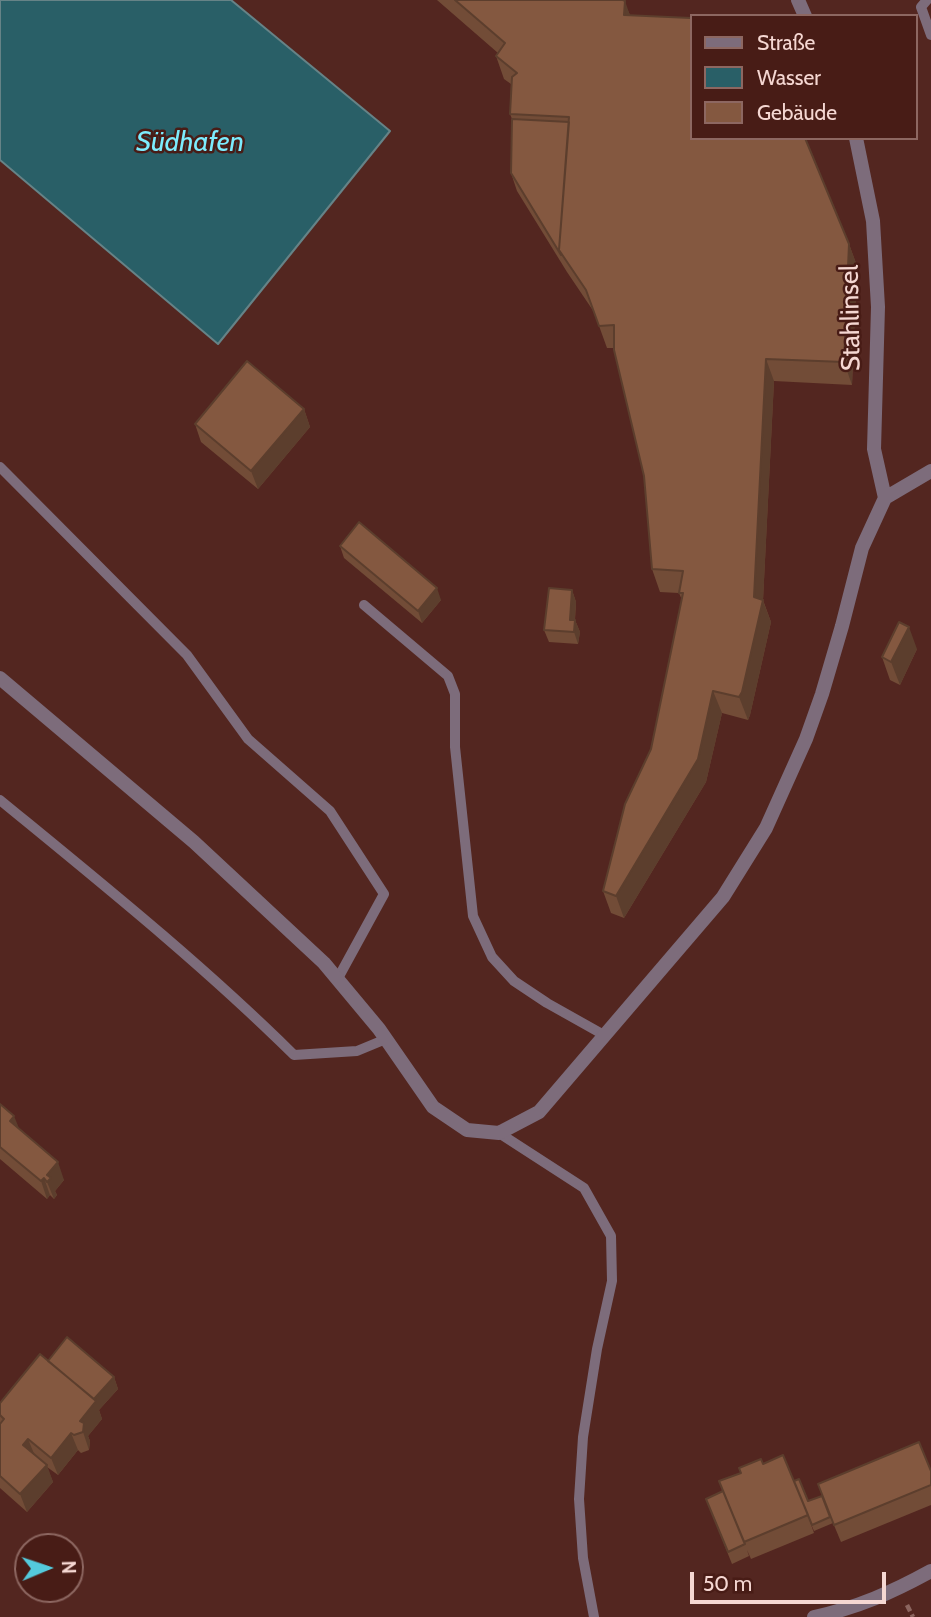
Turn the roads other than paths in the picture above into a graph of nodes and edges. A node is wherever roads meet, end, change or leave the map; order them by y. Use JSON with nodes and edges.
{"nodes":[{"id":1,"x":927,"y":0,"type":"edge"},
{"id":2,"x":931,"y":35,"type":"edge"},
{"id":3,"x":856,"y":140,"type":"edge"},
{"id":4,"x":0,"y":467,"type":"edge"},
{"id":5,"x":931,"y":471,"type":"edge"},
{"id":6,"x":885,"y":498,"type":"junction"},
{"id":7,"x":364,"y":605,"type":"dead end"},
{"id":8,"x":0,"y":678,"type":"edge"},
{"id":9,"x":0,"y":800,"type":"edge"},
{"id":10,"x":337,"y":980,"type":"junction"},
{"id":11,"x":604,"y":1035,"type":"junction"},
{"id":12,"x":386,"y":1040,"type":"junction"},
{"id":13,"x":499,"y":1133,"type":"junction"},
{"id":14,"x":931,"y":1571,"type":"edge"},
{"id":15,"x":594,"y":1617,"type":"edge"},
{"id":16,"x":814,"y":1617,"type":"edge"}],
"edges":[{"from":1,"to":2,"type":"lane"},
{"from":3,"to":6,"type":"street","name":"Stahlinsel"},
{"from":4,"to":10,"type":"lane"},
{"from":5,"to":6,"type":"street"},
{"from":6,"to":11,"type":"street"},
{"from":7,"to":11,"type":"lane"},
{"from":8,"to":10,"type":"street"},
{"from":9,"to":12,"type":"lane"},
{"from":10,"to":12,"type":"street"},
{"from":11,"to":13,"type":"street"},
{"from":12,"to":13,"type":"street"},
{"from":13,"to":15,"type":"lane"},
{"from":14,"to":16,"type":"street"}]}
